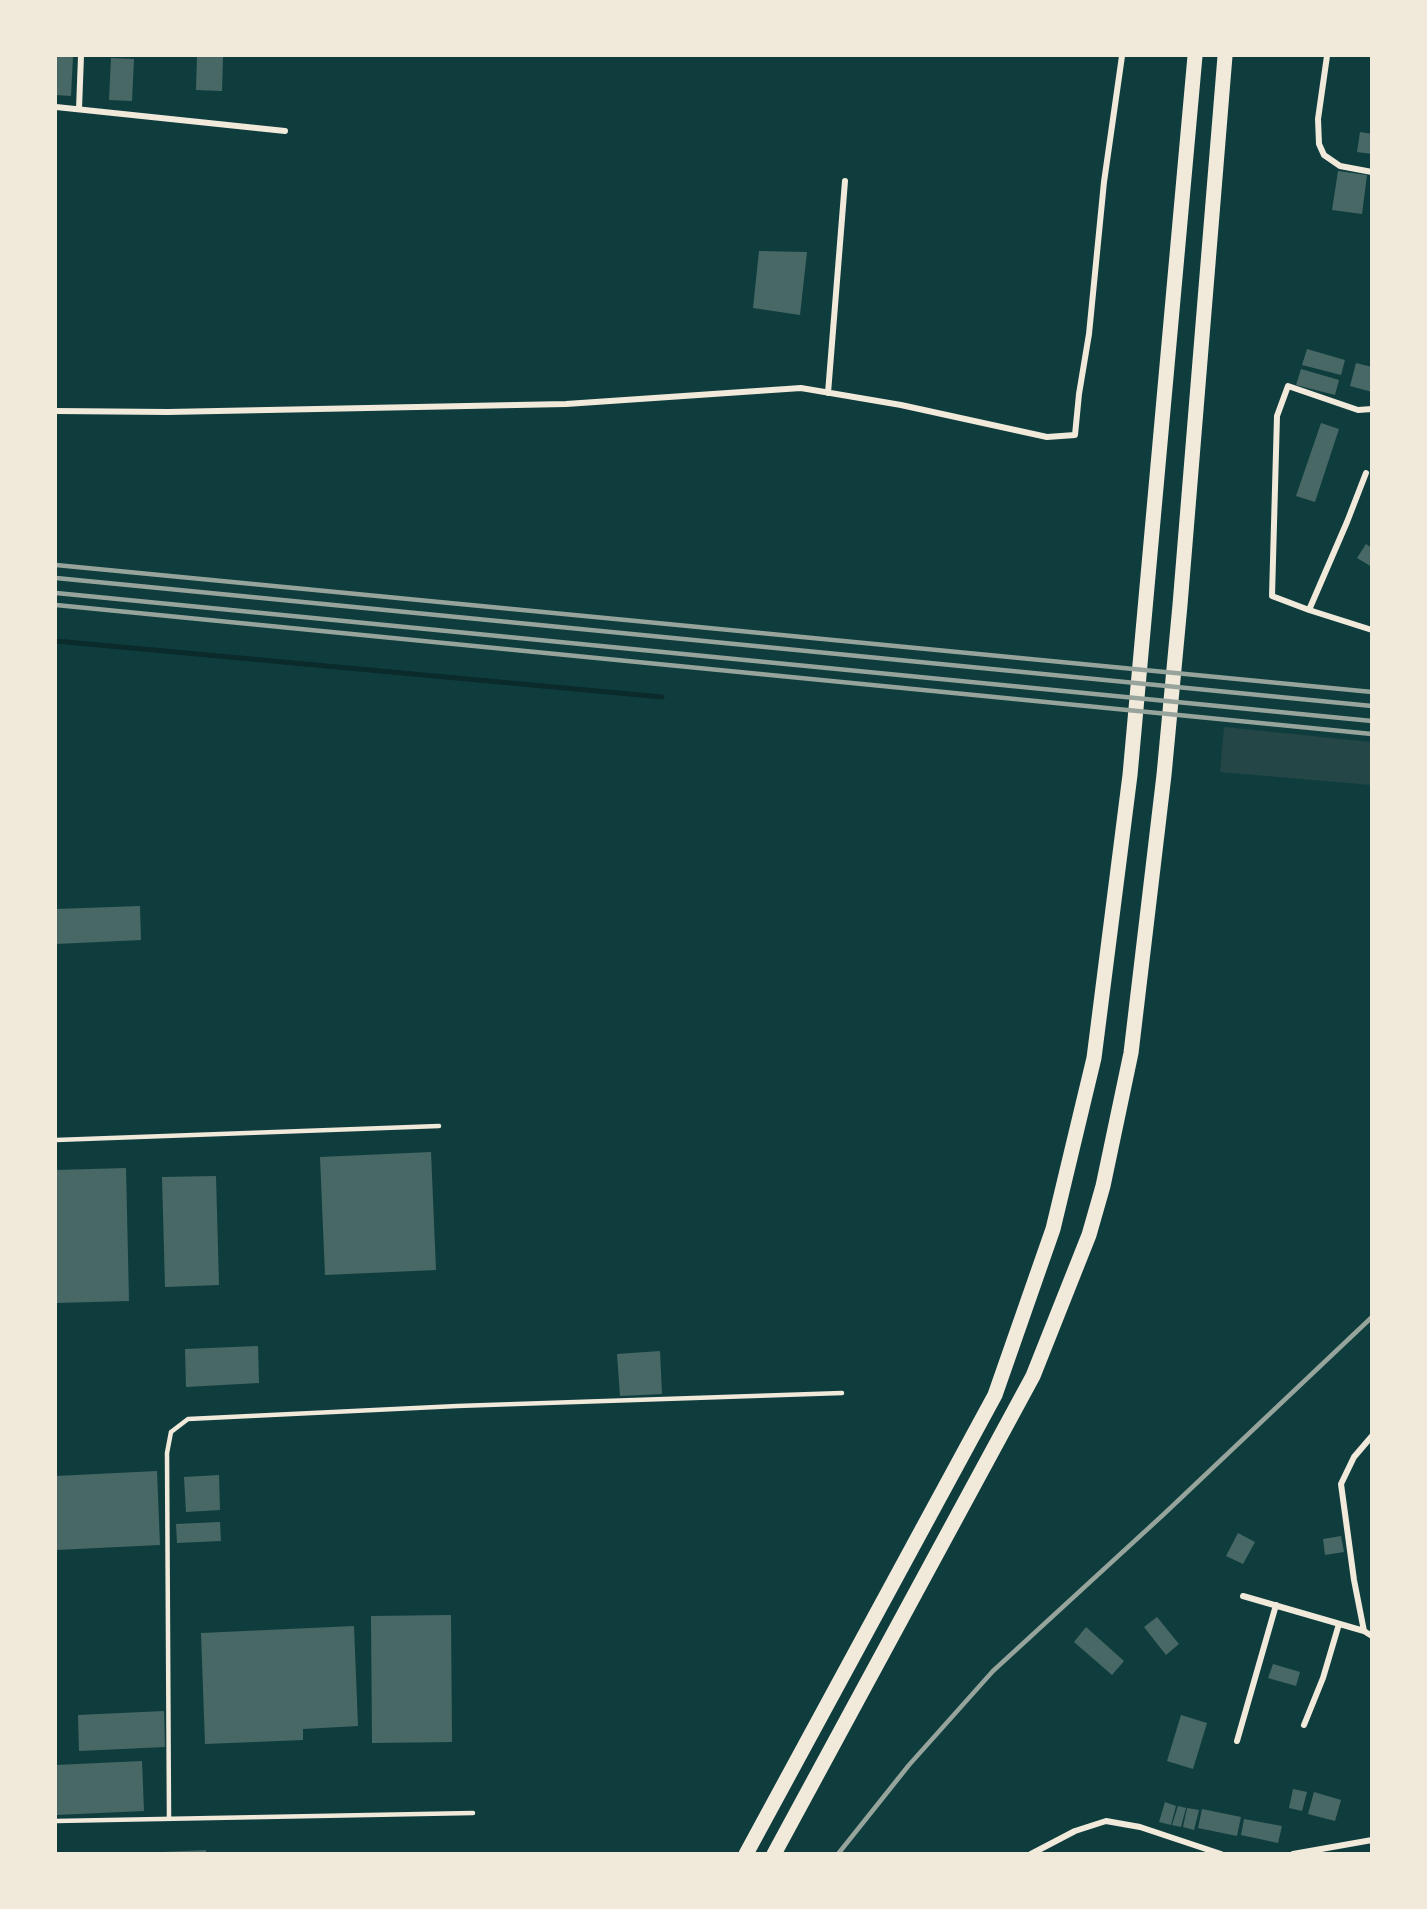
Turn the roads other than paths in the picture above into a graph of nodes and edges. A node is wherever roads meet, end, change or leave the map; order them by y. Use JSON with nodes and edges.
{"nodes":[{"id":1,"x":81,"y":56,"type":"edge"},
{"id":2,"x":1122,"y":56,"type":"edge"},
{"id":3,"x":1195,"y":56,"type":"edge"},
{"id":4,"x":1225,"y":56,"type":"edge"},
{"id":5,"x":1328,"y":56,"type":"edge"},
{"id":6,"x":56,"y":108,"type":"edge"},
{"id":7,"x":79,"y":109,"type":"junction"},
{"id":8,"x":285,"y":131,"type":"dead end"},
{"id":9,"x":1371,"y":172,"type":"edge"},
{"id":10,"x":845,"y":182,"type":"dead end"},
{"id":11,"x":828,"y":393,"type":"junction"},
{"id":12,"x":1371,"y":409,"type":"edge"},
{"id":13,"x":56,"y":411,"type":"edge"},
{"id":14,"x":1366,"y":473,"type":"dead end"},
{"id":15,"x":1309,"y":610,"type":"junction"},
{"id":16,"x":1371,"y":630,"type":"edge"},
{"id":17,"x":439,"y":1126,"type":"dead end"},
{"id":18,"x":56,"y":1140,"type":"edge"},
{"id":19,"x":842,"y":1393,"type":"dead end"},
{"id":20,"x":1371,"y":1436,"type":"edge"},
{"id":21,"x":1243,"y":1596,"type":"dead end"},
{"id":22,"x":1276,"y":1605,"type":"junction"},
{"id":23,"x":1339,"y":1624,"type":"junction"},
{"id":24,"x":1364,"y":1631,"type":"junction"},
{"id":25,"x":1371,"y":1636,"type":"edge"},
{"id":26,"x":1304,"y":1725,"type":"dead end"},
{"id":27,"x":1237,"y":1741,"type":"dead end"},
{"id":28,"x":473,"y":1813,"type":"dead end"},
{"id":29,"x":169,"y":1818,"type":"junction"},
{"id":30,"x":56,"y":1821,"type":"edge"},
{"id":31,"x":1371,"y":1840,"type":"edge"},
{"id":32,"x":746,"y":1854,"type":"edge"},
{"id":33,"x":774,"y":1854,"type":"edge"},
{"id":34,"x":1031,"y":1854,"type":"edge"},
{"id":35,"x":1221,"y":1854,"type":"edge"},
{"id":36,"x":1293,"y":1854,"type":"edge"}],
"edges":[{"from":1,"to":7,"type":"street"},
{"from":2,"to":11,"type":"street"},
{"from":3,"to":32,"type":"main road"},
{"from":4,"to":33,"type":"main road"},
{"from":5,"to":9,"type":"street"},
{"from":6,"to":7,"type":"street"},
{"from":7,"to":8,"type":"street"},
{"from":10,"to":11,"type":"street"},
{"from":11,"to":13,"type":"street"},
{"from":12,"to":15,"type":"street"},
{"from":14,"to":15,"type":"street"},
{"from":15,"to":16,"type":"street"},
{"from":17,"to":18,"type":"lane"},
{"from":19,"to":29,"type":"lane"},
{"from":20,"to":24,"type":"street"},
{"from":21,"to":22,"type":"street"},
{"from":22,"to":23,"type":"street"},
{"from":22,"to":27,"type":"street"},
{"from":23,"to":24,"type":"street"},
{"from":23,"to":26,"type":"street"},
{"from":24,"to":25,"type":"street"},
{"from":28,"to":29,"type":"lane"},
{"from":29,"to":30,"type":"lane"},
{"from":31,"to":36,"type":"street"},
{"from":34,"to":35,"type":"street"}]}
